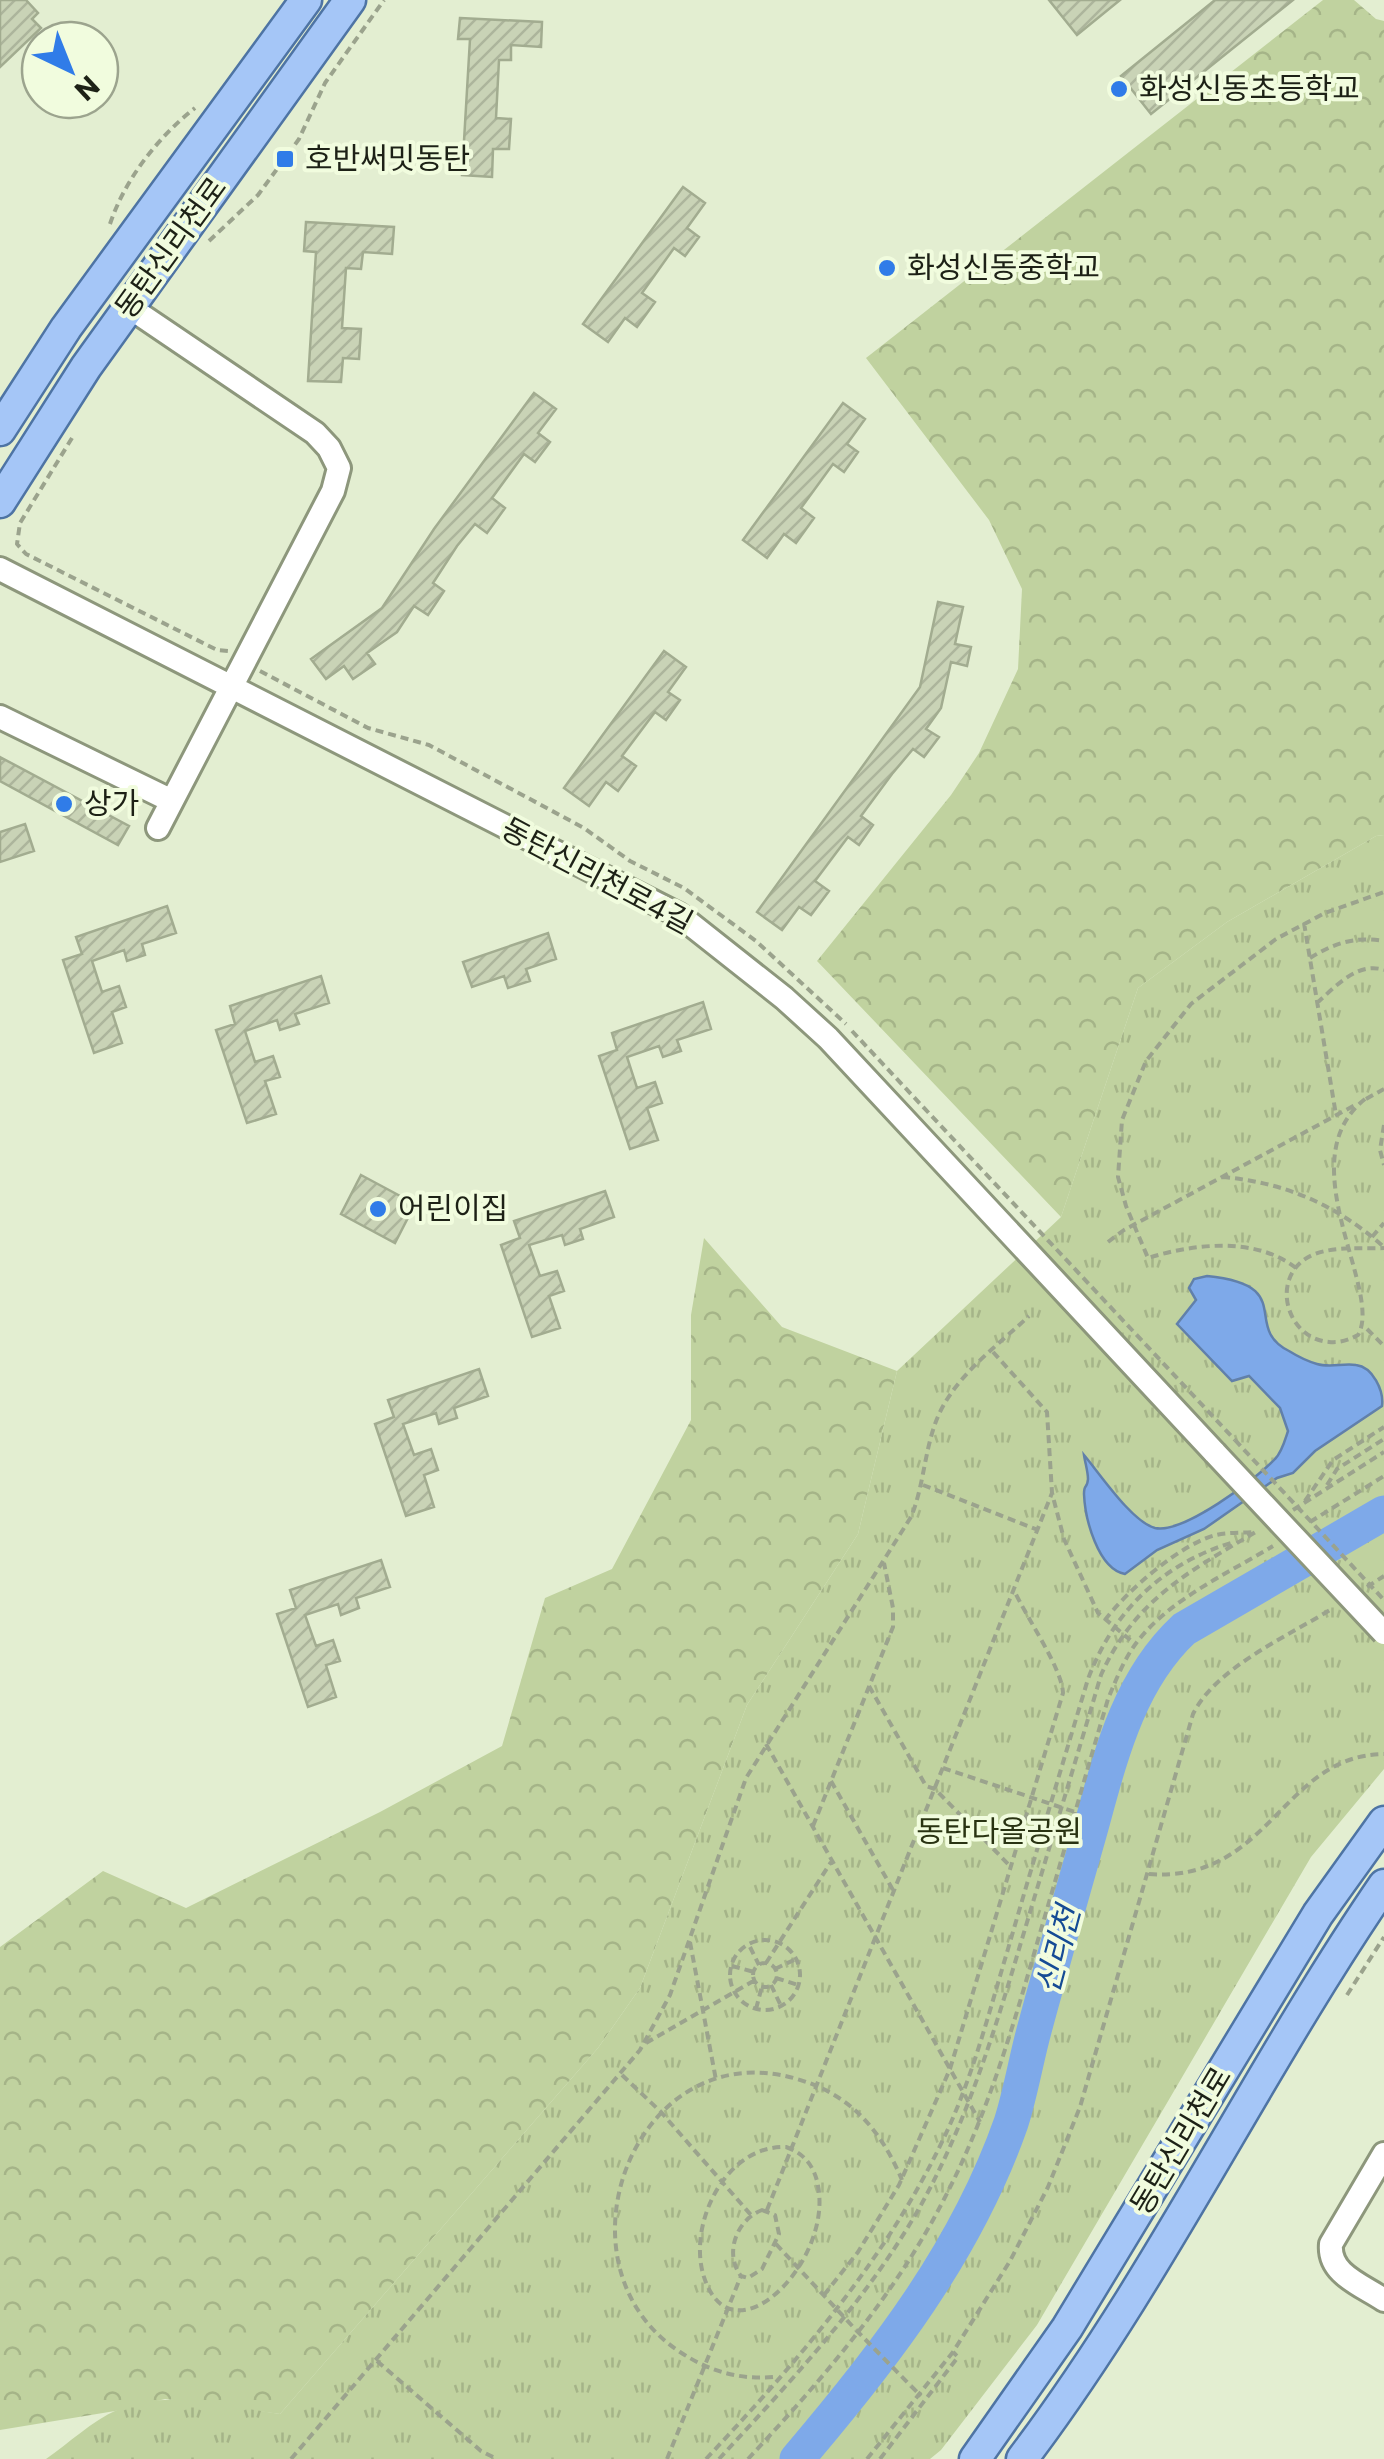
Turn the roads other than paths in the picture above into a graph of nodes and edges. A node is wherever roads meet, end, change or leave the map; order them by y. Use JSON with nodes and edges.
{"nodes":[{"id":1,"x":306,"y":0,"type":"edge"},
{"id":2,"x":350,"y":0,"type":"edge"},
{"id":3,"x":129,"y":307,"type":"junction"},
{"id":4,"x":0,"y":430,"type":"edge"},
{"id":5,"x":0,"y":502,"type":"edge"},
{"id":6,"x":0,"y":569,"type":"edge"},
{"id":7,"x":232,"y":687,"type":"junction"},
{"id":8,"x":0,"y":717,"type":"edge"},
{"id":9,"x":172,"y":801,"type":"junction"},
{"id":10,"x":158,"y":828,"type":"dead end"},
{"id":11,"x":1384,"y":1633,"type":"edge"},
{"id":12,"x":1384,"y":1822,"type":"edge"},
{"id":13,"x":1384,"y":1885,"type":"edge"},
{"id":14,"x":1384,"y":2154,"type":"edge"},
{"id":15,"x":1384,"y":2300,"type":"edge"},
{"id":16,"x":975,"y":2459,"type":"edge"},
{"id":17,"x":1022,"y":2459,"type":"edge"}],
"edges":[{"from":1,"to":4,"type":"main road","name":"동탄신리천로"},
{"from":2,"to":3,"type":"main road","name":"동탄신리천로"},
{"from":3,"to":5,"type":"main road","name":"동탄신리천로"},
{"from":3,"to":7,"type":"street"},
{"from":6,"to":7,"type":"street","name":"동탄신리천로4길"},
{"from":7,"to":9,"type":"street"},
{"from":7,"to":11,"type":"street","name":"동탄신리천로4길","bridge":true},
{"from":8,"to":9,"type":"street"},
{"from":9,"to":10,"type":"street"},
{"from":12,"to":16,"type":"main road","name":"동탄신리천로"},
{"from":13,"to":17,"type":"main road","name":"동탄신리천로"},
{"from":14,"to":15,"type":"street"}]}
